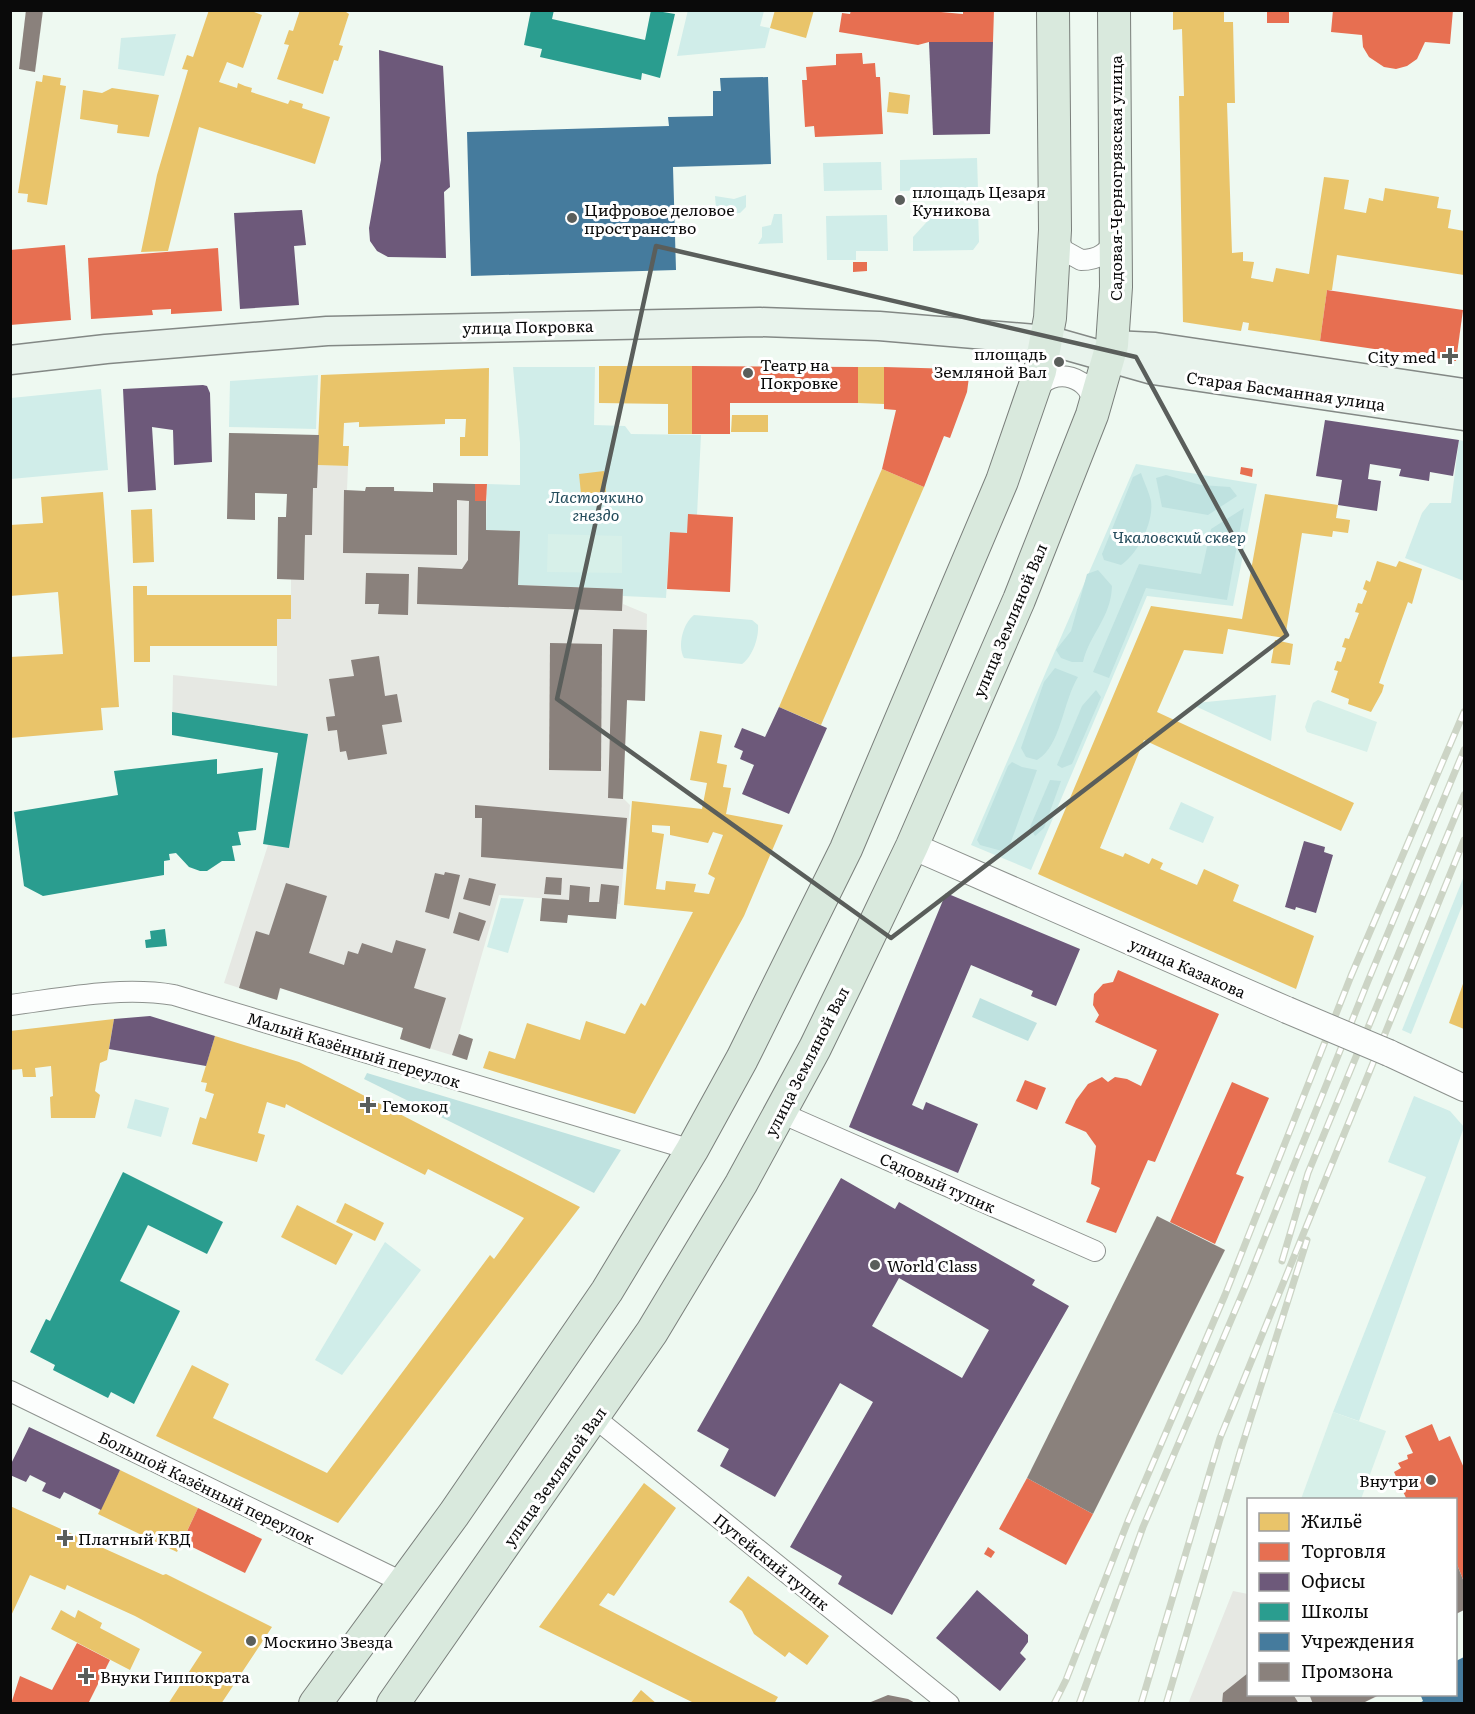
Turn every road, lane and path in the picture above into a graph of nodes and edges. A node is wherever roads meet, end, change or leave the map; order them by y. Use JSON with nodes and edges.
{"nodes":[{"id":1,"x":1053,"y":10,"type":"edge"},
{"id":2,"x":1114,"y":10,"type":"edge"},
{"id":3,"x":1116,"y":229,"type":"junction"},
{"id":4,"x":1055,"y":230,"type":"junction"},
{"id":5,"x":1047,"y":340,"type":"junction"},
{"id":6,"x":1110,"y":352,"type":"junction"},
{"id":7,"x":10,"y":360,"type":"edge"},
{"id":8,"x":1464,"y":393,"type":"edge"},
{"id":9,"x":1032,"y":398,"type":"junction"},
{"id":10,"x":1092,"y":415,"type":"junction"},
{"id":11,"x":1464,"y":416,"type":"edge"},
{"id":12,"x":912,"y":846,"type":"junction"},
{"id":13,"x":10,"y":1005,"type":"edge"},
{"id":14,"x":1464,"y":1088,"type":"edge"},
{"id":15,"x":781,"y":1113,"type":"junction"},
{"id":16,"x":692,"y":1150,"type":"junction"},
{"id":17,"x":1095,"y":1251,"type":"dead end"},
{"id":18,"x":10,"y":1391,"type":"edge"},
{"id":19,"x":595,"y":1418,"type":"junction"},
{"id":20,"x":404,"y":1583,"type":"junction"},
{"id":21,"x":315,"y":1704,"type":"edge"},
{"id":22,"x":393,"y":1704,"type":"edge"},
{"id":23,"x":949,"y":1704,"type":"edge"}],
"edges":[{"from":1,"to":4,"type":"main road"},
{"from":2,"to":3,"type":"main road","name":"Садовая-Черногрязская улица"},
{"from":3,"to":4,"type":"street"},
{"from":3,"to":6,"type":"main road","name":"Садовая-Черногрязская улица"},
{"from":4,"to":5,"type":"main road"},
{"from":5,"to":6,"type":"main road"},
{"from":5,"to":7,"type":"main road","name":"улица Покровка"},
{"from":5,"to":9,"type":"main road"},
{"from":6,"to":8,"type":"main road","name":"Старая Басманная улица"},
{"from":6,"to":10,"type":"main road","name":"улица Земляной Вал"},
{"from":6,"to":11,"type":"main road","name":"Старая Басманная улица"},
{"from":9,"to":10,"type":"street"},
{"from":9,"to":16,"type":"main road"},
{"from":10,"to":12,"type":"main road","name":"улица Земляной Вал"},
{"from":12,"to":14,"type":"street","name":"улица Казакова","bridge":true},
{"from":12,"to":15,"type":"main road","name":"улица Земляной Вал"},
{"from":13,"to":16,"type":"street","name":"Малый Казённый переулок"},
{"from":15,"to":17,"type":"street","name":"Садовый тупик"},
{"from":15,"to":19,"type":"main road","name":"улица Земляной Вал"},
{"from":16,"to":20,"type":"main road"},
{"from":18,"to":20,"type":"street","name":"Большой Казённый переулок"},
{"from":19,"to":22,"type":"main road","name":"улица Земляной Вал"},
{"from":19,"to":23,"type":"street","name":"Путейский тупик"},
{"from":20,"to":21,"type":"main road"}]}
